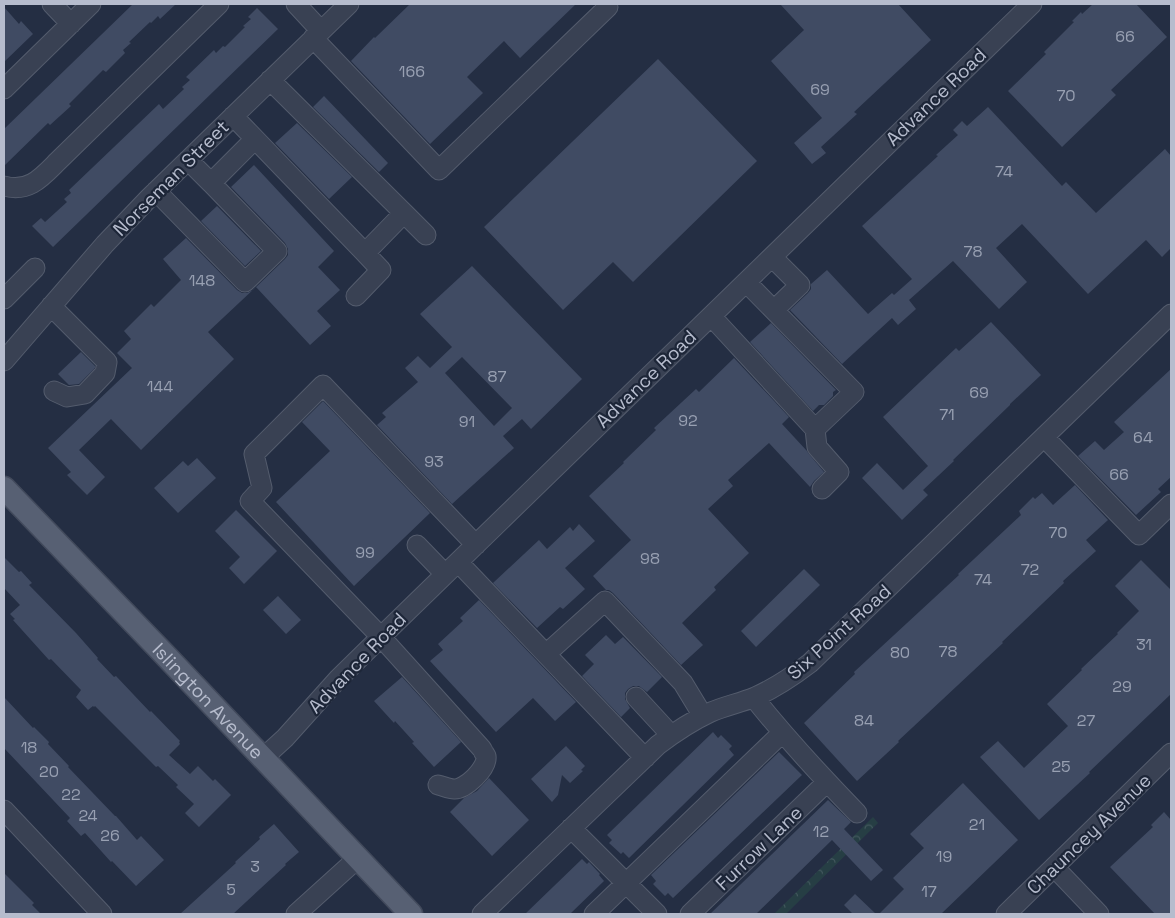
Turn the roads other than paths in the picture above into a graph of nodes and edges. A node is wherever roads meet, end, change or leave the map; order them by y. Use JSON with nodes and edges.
{"nodes":[{"id":1,"x":52,"y":4,"type":"edge"},
{"id":2,"x":91,"y":4,"type":"edge"},
{"id":3,"x":219,"y":4,"type":"edge"},
{"id":4,"x":296,"y":4,"type":"edge"},
{"id":5,"x":349,"y":4,"type":"edge"},
{"id":6,"x":606,"y":4,"type":"edge"},
{"id":7,"x":1032,"y":4,"type":"edge"},
{"id":8,"x":70,"y":24,"type":"junction"},
{"id":9,"x":317,"y":34,"type":"junction"},
{"id":10,"x":270,"y":80,"type":"junction"},
{"id":11,"x":4,"y":89,"type":"edge"},
{"id":12,"x":233,"y":116,"type":"junction"},
{"id":13,"x":255,"y":139,"type":"junction"},
{"id":14,"x":188,"y":160,"type":"junction"},
{"id":15,"x":211,"y":183,"type":"junction"},
{"id":16,"x":4,"y":186,"type":"edge"},
{"id":17,"x":156,"y":191,"type":"junction"},
{"id":18,"x":404,"y":213,"type":"junction"},
{"id":19,"x":426,"y":235,"type":"dead end"},
{"id":20,"x":365,"y":254,"type":"junction"},
{"id":21,"x":772,"y":257,"type":"junction"},
{"id":22,"x":746,"y":282,"type":"junction"},
{"id":23,"x":4,"y":286,"type":"edge"},
{"id":24,"x":356,"y":296,"type":"dead end"},
{"id":25,"x":4,"y":299,"type":"edge"},
{"id":26,"x":51,"y":306,"type":"junction"},
{"id":27,"x":774,"y":310,"type":"junction"},
{"id":28,"x":1171,"y":314,"type":"edge"},
{"id":29,"x":711,"y":316,"type":"junction"},
{"id":30,"x":4,"y":361,"type":"edge"},
{"id":31,"x":54,"y":391,"type":"dead end"},
{"id":32,"x":815,"y":429,"type":"junction"},
{"id":33,"x":1044,"y":437,"type":"junction"},
{"id":34,"x":4,"y":488,"type":"edge"},
{"id":35,"x":822,"y":490,"type":"dead end"},
{"id":36,"x":1171,"y":504,"type":"edge"},
{"id":37,"x":417,"y":545,"type":"dead end"},
{"id":38,"x":476,"y":545,"type":"junction"},
{"id":39,"x":452,"y":568,"type":"junction"},
{"id":40,"x":381,"y":637,"type":"junction"},
{"id":41,"x":546,"y":654,"type":"junction"},
{"id":42,"x":636,"y":696,"type":"dead end"},
{"id":43,"x":754,"y":698,"type":"junction"},
{"id":44,"x":703,"y":716,"type":"junction"},
{"id":45,"x":782,"y":733,"type":"junction"},
{"id":46,"x":671,"y":735,"type":"junction"},
{"id":47,"x":1171,"y":753,"type":"edge"},
{"id":48,"x":263,"y":758,"type":"junction"},
{"id":49,"x":644,"y":758,"type":"junction"},
{"id":50,"x":827,"y":782,"type":"junction"},
{"id":51,"x":438,"y":785,"type":"dead end"},
{"id":52,"x":4,"y":810,"type":"edge"},
{"id":53,"x":857,"y":813,"type":"dead end"},
{"id":54,"x":571,"y":828,"type":"junction"},
{"id":55,"x":358,"y":858,"type":"junction"},
{"id":56,"x":1055,"y":868,"type":"junction"},
{"id":57,"x":626,"y":883,"type":"junction"},
{"id":58,"x":102,"y":914,"type":"edge"},
{"id":59,"x":296,"y":914,"type":"edge"},
{"id":60,"x":411,"y":914,"type":"edge"},
{"id":61,"x":482,"y":914,"type":"edge"},
{"id":62,"x":594,"y":914,"type":"edge"},
{"id":63,"x":657,"y":914,"type":"edge"},
{"id":64,"x":690,"y":914,"type":"edge"},
{"id":65,"x":1006,"y":914,"type":"edge"},
{"id":66,"x":1099,"y":914,"type":"edge"}],
"edges":[{"from":1,"to":8,"type":"street"},
{"from":2,"to":8,"type":"street"},
{"from":3,"to":16,"type":"street"},
{"from":4,"to":9,"type":"street"},
{"from":5,"to":9,"type":"street","name":"Norseman Street"},
{"from":6,"to":9,"type":"street"},
{"from":7,"to":21,"type":"street","name":"Advance Road"},
{"from":8,"to":11,"type":"street"},
{"from":9,"to":10,"type":"street","name":"Norseman Street"},
{"from":10,"to":12,"type":"street","name":"Norseman Street"},
{"from":10,"to":18,"type":"street"},
{"from":12,"to":13,"type":"street"},
{"from":12,"to":14,"type":"street","name":"Norseman Street"},
{"from":13,"to":15,"type":"street"},
{"from":13,"to":20,"type":"street"},
{"from":14,"to":15,"type":"street"},
{"from":14,"to":17,"type":"street","name":"Norseman Street"},
{"from":15,"to":17,"type":"street"},
{"from":17,"to":26,"type":"street","name":"Norseman Street"},
{"from":18,"to":19,"type":"street"},
{"from":18,"to":20,"type":"street"},
{"from":20,"to":24,"type":"street"},
{"from":21,"to":22,"type":"street","name":"Advance Road"},
{"from":21,"to":27,"type":"street"},
{"from":22,"to":27,"type":"street"},
{"from":22,"to":29,"type":"street","name":"Advance Road"},
{"from":23,"to":25,"type":"street"},
{"from":26,"to":30,"type":"street","name":"Norseman Street"},
{"from":26,"to":31,"type":"street"},
{"from":27,"to":32,"type":"street"},
{"from":28,"to":33,"type":"street","name":"Six Point Road"},
{"from":29,"to":32,"type":"street"},
{"from":29,"to":38,"type":"street","name":"Advance Road"},
{"from":32,"to":35,"type":"street"},
{"from":33,"to":36,"type":"street"},
{"from":33,"to":43,"type":"street","name":"Six Point Road"},
{"from":34,"to":48,"type":"main road","name":"Islington Avenue"},
{"from":37,"to":39,"type":"street"},
{"from":38,"to":39,"type":"street","name":"Advance Road"},
{"from":38,"to":40,"type":"street"},
{"from":39,"to":40,"type":"street","name":"Advance Road"},
{"from":39,"to":41,"type":"street"},
{"from":40,"to":48,"type":"street","name":"Advance Road"},
{"from":40,"to":51,"type":"street"},
{"from":41,"to":44,"type":"street"},
{"from":41,"to":49,"type":"street"},
{"from":42,"to":46,"type":"street"},
{"from":43,"to":44,"type":"street","name":"Six Point Road"},
{"from":43,"to":45,"type":"street"},
{"from":44,"to":46,"type":"street","name":"Six Point Road"},
{"from":45,"to":50,"type":"street"},
{"from":45,"to":57,"type":"street"},
{"from":46,"to":49,"type":"street","name":"Six Point Road"},
{"from":47,"to":56,"type":"street","name":"Chauncey Avenue"},
{"from":48,"to":55,"type":"main road","name":"Islington Avenue"},
{"from":49,"to":54,"type":"street","name":"Six Point Road"},
{"from":50,"to":53,"type":"street"},
{"from":50,"to":64,"type":"street","name":"Furrow Lane"},
{"from":52,"to":58,"type":"street"},
{"from":54,"to":57,"type":"street"},
{"from":54,"to":61,"type":"street","name":"Six Point Road"},
{"from":55,"to":59,"type":"street"},
{"from":55,"to":60,"type":"main road","name":"Islington Avenue"},
{"from":56,"to":65,"type":"street","name":"Chauncey Avenue"},
{"from":56,"to":66,"type":"street"},
{"from":57,"to":62,"type":"street"},
{"from":57,"to":63,"type":"street"}]}
